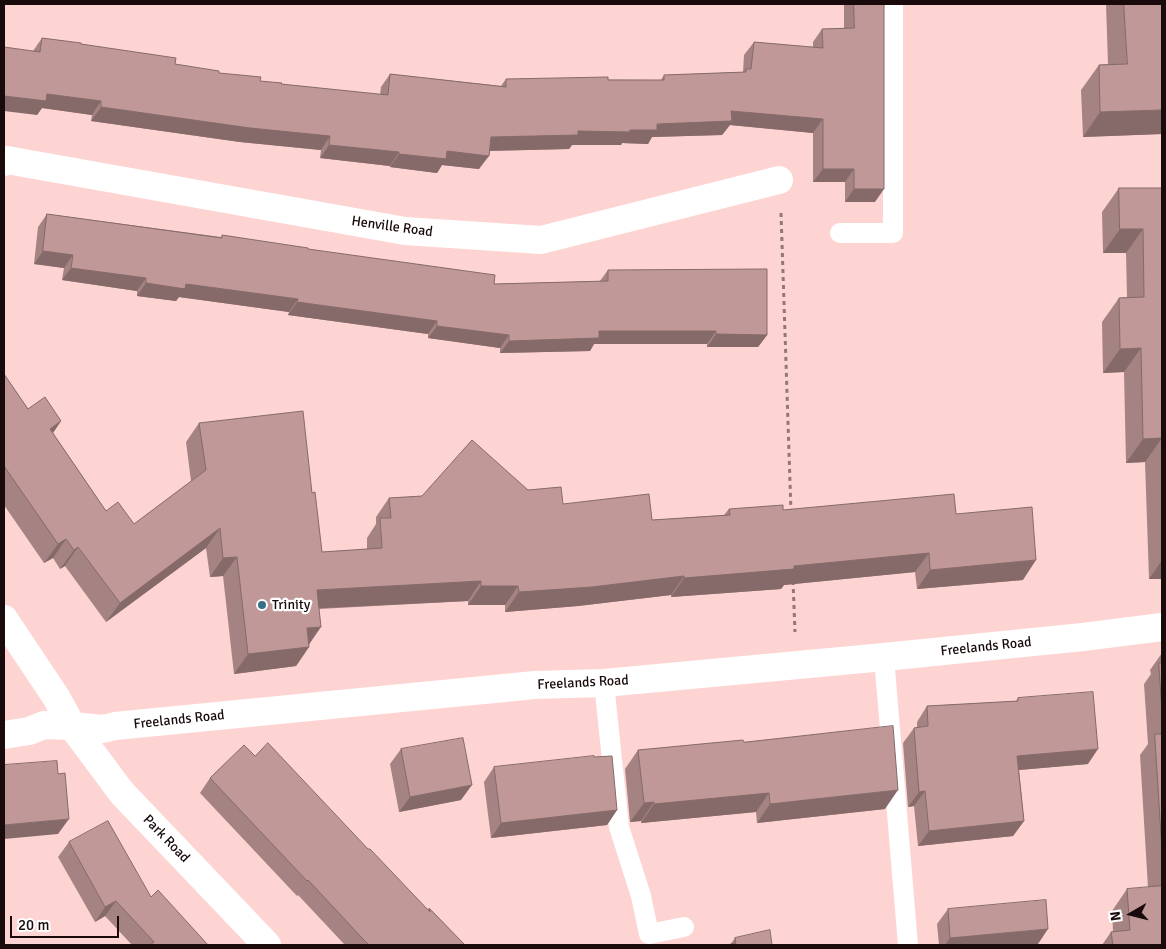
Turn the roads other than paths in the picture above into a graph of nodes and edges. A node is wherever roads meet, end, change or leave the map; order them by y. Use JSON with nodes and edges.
{"nodes":[{"id":1,"x":893,"y":4,"type":"edge"},
{"id":2,"x":4,"y":162,"type":"edge"},
{"id":3,"x":780,"y":180,"type":"road end"},
{"id":4,"x":840,"y":233,"type":"dead end"},
{"id":5,"x":4,"y":619,"type":"edge"},
{"id":6,"x":1162,"y":627,"type":"edge"},
{"id":7,"x":884,"y":657,"type":"junction"},
{"id":8,"x":604,"y":684,"type":"junction"},
{"id":9,"x":72,"y":726,"type":"junction"},
{"id":10,"x":4,"y":734,"type":"edge"},
{"id":11,"x":684,"y":927,"type":"dead end"},
{"id":12,"x":267,"y":945,"type":"edge"},
{"id":13,"x":908,"y":945,"type":"edge"}],
"edges":[{"from":1,"to":4,"type":"lane"},
{"from":2,"to":3,"type":"street","name":"Henville Road"},
{"from":5,"to":9,"type":"street","name":"Park Road"},
{"from":6,"to":7,"type":"street","name":"Freelands Road"},
{"from":7,"to":8,"type":"street","name":"Freelands Road"},
{"from":7,"to":13,"type":"lane"},
{"from":8,"to":9,"type":"street","name":"Freelands Road"},
{"from":8,"to":11,"type":"lane"},
{"from":9,"to":10,"type":"street","name":"Freelands Road"},
{"from":9,"to":12,"type":"street","name":"Park Road"}]}
